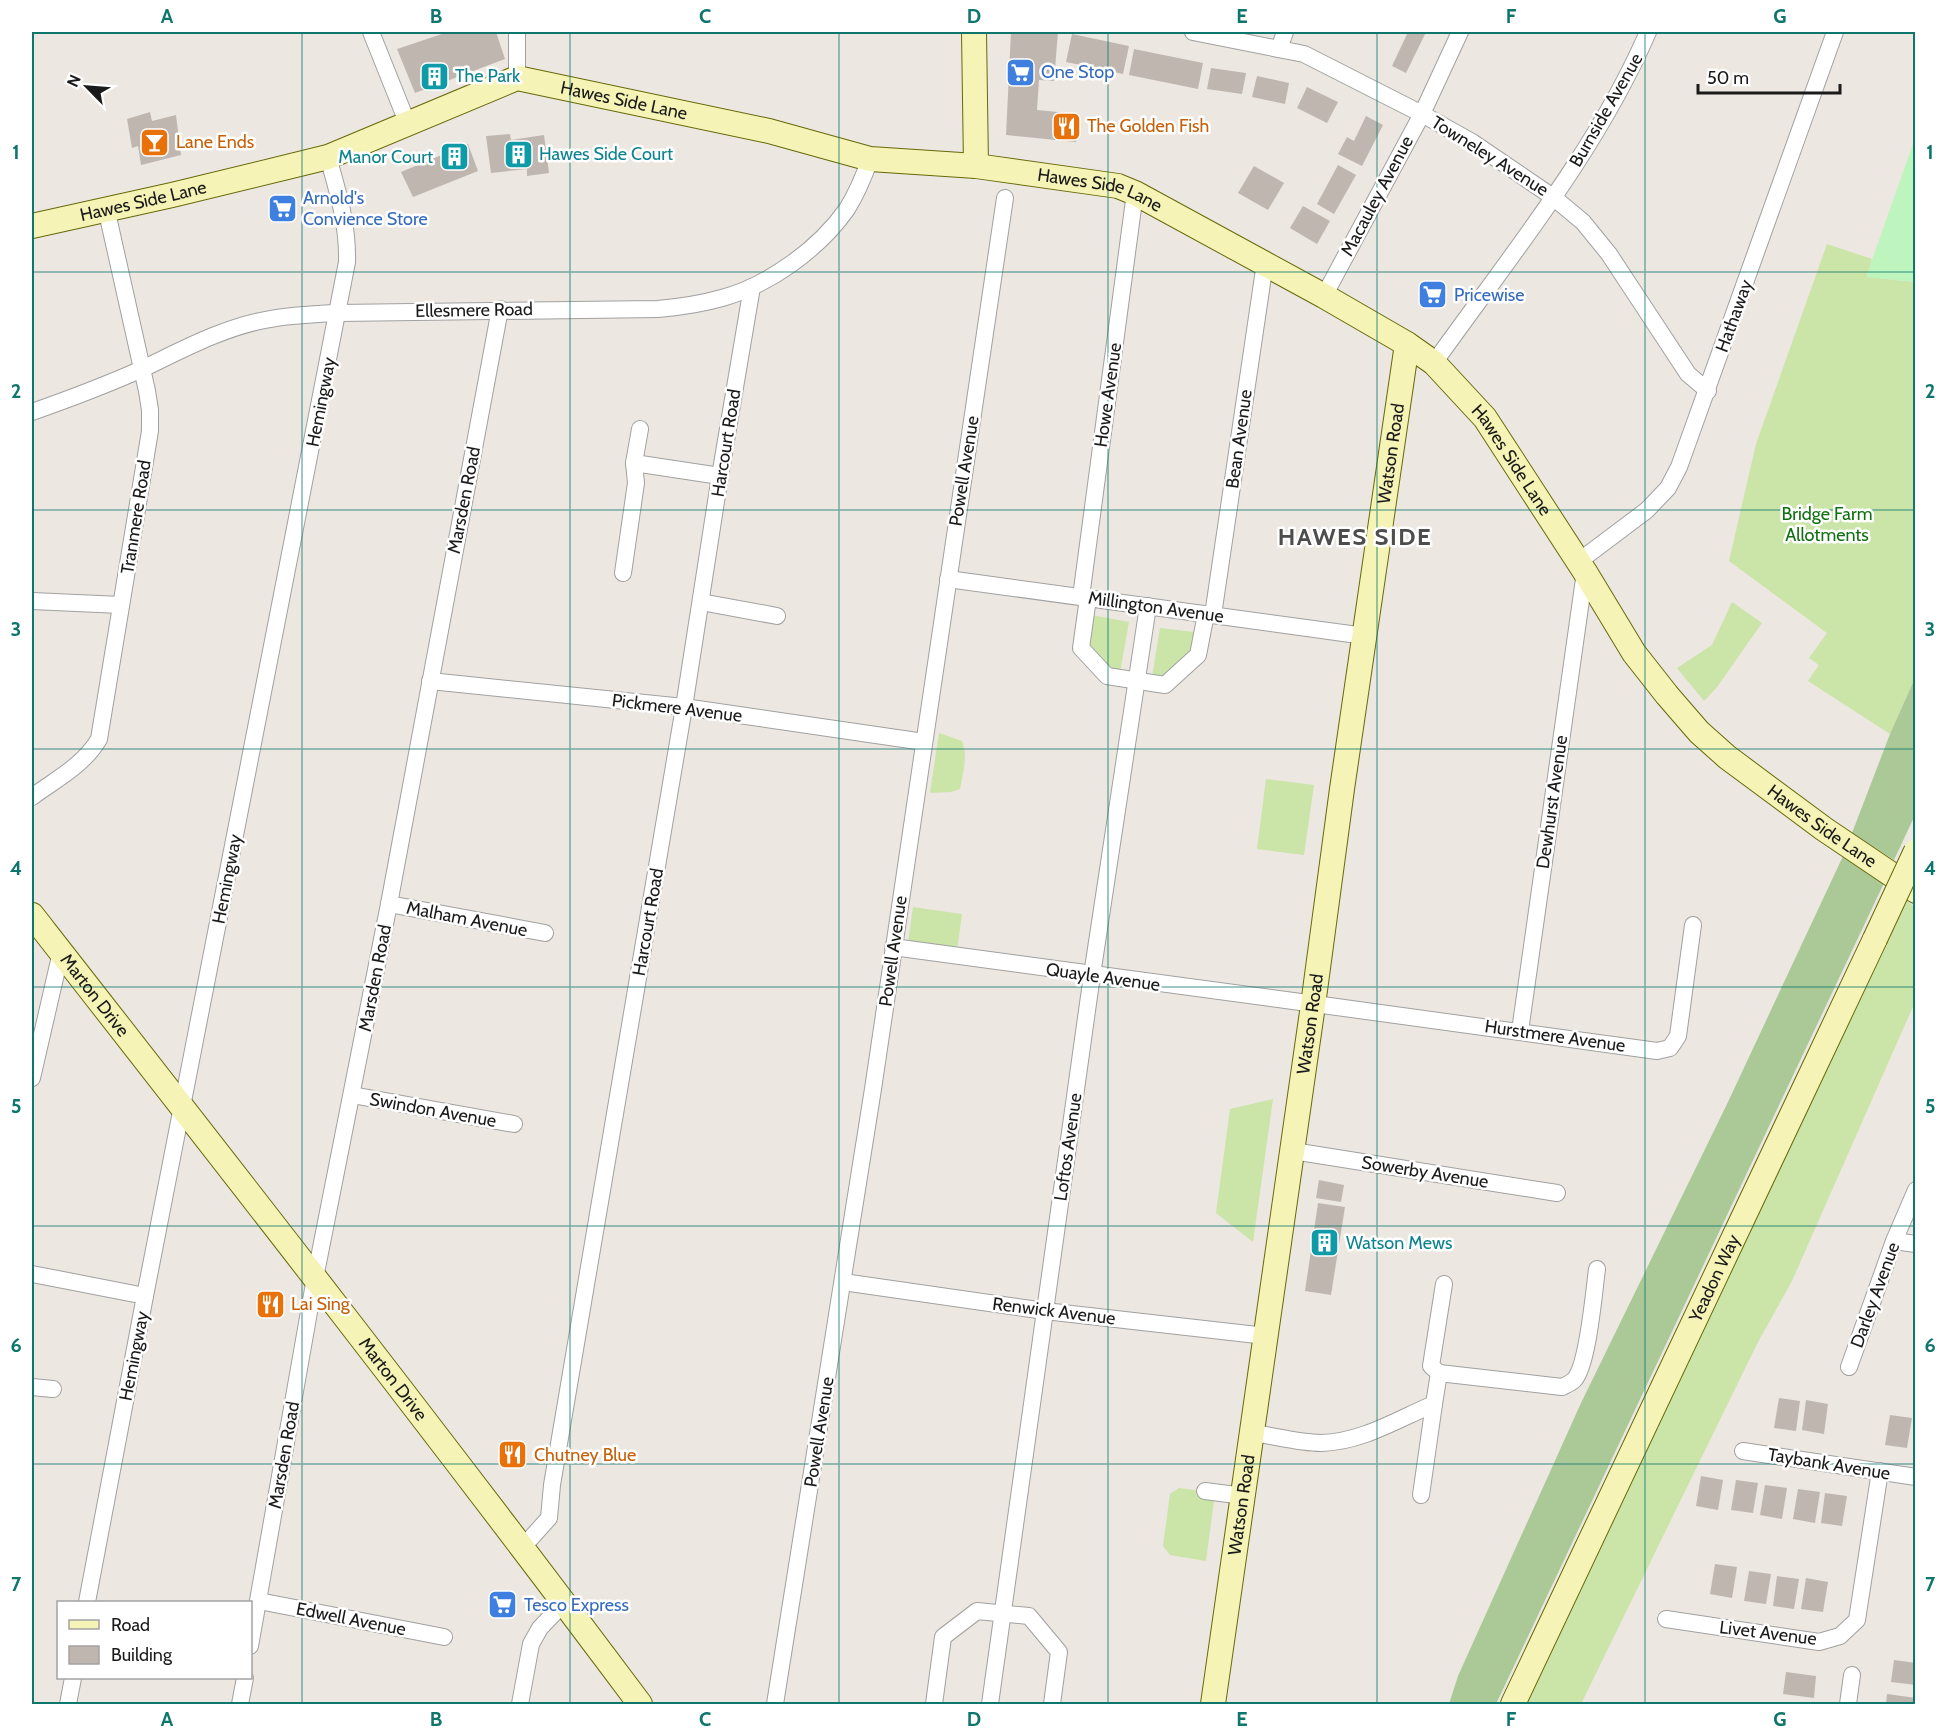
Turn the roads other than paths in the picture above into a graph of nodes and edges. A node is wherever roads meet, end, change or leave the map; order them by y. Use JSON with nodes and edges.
{"nodes":[{"id":1,"x":371,"y":32,"type":"edge"},
{"id":2,"x":517,"y":32,"type":"edge"},
{"id":3,"x":974,"y":32,"type":"edge"},
{"id":4,"x":1193,"y":32,"type":"edge"},
{"id":5,"x":1285,"y":32,"type":"edge"},
{"id":6,"x":1460,"y":32,"type":"edge"},
{"id":7,"x":1648,"y":32,"type":"edge"},
{"id":8,"x":1835,"y":32,"type":"edge"},
{"id":9,"x":1279,"y":49,"type":"junction"},
{"id":10,"x":517,"y":78,"type":"junction"},
{"id":11,"x":1422,"y":114,"type":"junction"},
{"id":12,"x":407,"y":122,"type":"junction"},
{"id":13,"x":328,"y":157,"type":"junction"},
{"id":14,"x":870,"y":159,"type":"junction"},
{"id":15,"x":976,"y":166,"type":"junction"},
{"id":16,"x":1135,"y":193,"type":"junction"},
{"id":17,"x":1553,"y":196,"type":"junction"},
{"id":18,"x":1005,"y":198,"type":"dead end"},
{"id":19,"x":106,"y":208,"type":"junction"},
{"id":20,"x":32,"y":226,"type":"edge"},
{"id":21,"x":1265,"y":263,"type":"junction"},
{"id":22,"x":752,"y":287,"type":"junction"},
{"id":23,"x":1324,"y":296,"type":"junction"},
{"id":24,"x":500,"y":309,"type":"junction"},
{"id":25,"x":338,"y":313,"type":"junction"},
{"id":26,"x":1407,"y":344,"type":"junction"},
{"id":27,"x":1434,"y":363,"type":"junction"},
{"id":28,"x":141,"y":369,"type":"junction"},
{"id":29,"x":1708,"y":392,"type":"junction"},
{"id":30,"x":32,"y":412,"type":"edge"},
{"id":31,"x":640,"y":429,"type":"dead end"},
{"id":32,"x":634,"y":463,"type":"junction"},
{"id":33,"x":720,"y":476,"type":"junction"},
{"id":34,"x":1581,"y":567,"type":"junction"},
{"id":35,"x":623,"y":573,"type":"dead end"},
{"id":36,"x":948,"y":579,"type":"junction"},
{"id":37,"x":1084,"y":598,"type":"junction"},
{"id":38,"x":32,"y":601,"type":"edge"},
{"id":39,"x":701,"y":602,"type":"junction"},
{"id":40,"x":121,"y":605,"type":"junction"},
{"id":41,"x":1148,"y":606,"type":"junction"},
{"id":42,"x":1209,"y":615,"type":"junction"},
{"id":43,"x":777,"y":616,"type":"dead end"},
{"id":44,"x":1365,"y":636,"type":"junction"},
{"id":45,"x":430,"y":681,"type":"junction"},
{"id":46,"x":1136,"y":681,"type":"junction"},
{"id":47,"x":684,"y":707,"type":"junction"},
{"id":48,"x":924,"y":742,"type":"junction"},
{"id":49,"x":32,"y":797,"type":"edge"},
{"id":50,"x":1916,"y":851,"type":"edge"},
{"id":51,"x":1916,"y":891,"type":"edge"},
{"id":52,"x":389,"y":904,"type":"junction"},
{"id":53,"x":32,"y":915,"type":"edge"},
{"id":54,"x":1693,"y":925,"type":"dead end"},
{"id":55,"x":545,"y":933,"type":"dead end"},
{"id":56,"x":893,"y":947,"type":"junction"},
{"id":57,"x":61,"y":952,"type":"junction"},
{"id":58,"x":1092,"y":975,"type":"junction"},
{"id":59,"x":1314,"y":1005,"type":"junction"},
{"id":60,"x":1520,"y":1031,"type":"junction"},
{"id":61,"x":32,"y":1078,"type":"edge"},
{"id":62,"x":352,"y":1095,"type":"junction"},
{"id":63,"x":183,"y":1108,"type":"junction"},
{"id":64,"x":514,"y":1124,"type":"dead end"},
{"id":65,"x":1293,"y":1151,"type":"junction"},
{"id":66,"x":1916,"y":1190,"type":"edge"},
{"id":67,"x":1557,"y":1193,"type":"dead end"},
{"id":68,"x":1894,"y":1241,"type":"junction"},
{"id":69,"x":1916,"y":1244,"type":"edge"},
{"id":70,"x":1597,"y":1269,"type":"dead end"},
{"id":71,"x":32,"y":1274,"type":"edge"},
{"id":72,"x":315,"y":1278,"type":"junction"},
{"id":73,"x":843,"y":1282,"type":"junction"},
{"id":74,"x":1444,"y":1284,"type":"dead end"},
{"id":75,"x":145,"y":1296,"type":"junction"},
{"id":76,"x":1045,"y":1311,"type":"junction"},
{"id":77,"x":1266,"y":1336,"type":"junction"},
{"id":78,"x":1849,"y":1367,"type":"dead end"},
{"id":79,"x":1439,"y":1373,"type":"junction"},
{"id":80,"x":32,"y":1386,"type":"edge"},
{"id":81,"x":53,"y":1389,"type":"dead end"},
{"id":82,"x":1434,"y":1404,"type":"junction"},
{"id":83,"x":1253,"y":1433,"type":"junction"},
{"id":84,"x":1743,"y":1451,"type":"dead end"},
{"id":85,"x":1880,"y":1471,"type":"junction"},
{"id":86,"x":1916,"y":1477,"type":"edge"},
{"id":87,"x":1205,"y":1491,"type":"dead end"},
{"id":88,"x":1421,"y":1495,"type":"dead end"},
{"id":89,"x":1244,"y":1496,"type":"junction"},
{"id":90,"x":522,"y":1548,"type":"junction"},
{"id":91,"x":87,"y":1601,"type":"edge"},
{"id":92,"x":259,"y":1601,"type":"junction"},
{"id":93,"x":564,"y":1603,"type":"junction"},
{"id":94,"x":1001,"y":1612,"type":"junction"},
{"id":95,"x":1666,"y":1619,"type":"dead end"},
{"id":96,"x":252,"y":1636,"type":"edge"},
{"id":97,"x":444,"y":1637,"type":"dead end"},
{"id":98,"x":1852,"y":1675,"type":"dead end"},
{"id":99,"x":73,"y":1679,"type":"edge"},
{"id":100,"x":245,"y":1679,"type":"edge"},
{"id":101,"x":68,"y":1704,"type":"edge"},
{"id":102,"x":240,"y":1704,"type":"edge"},
{"id":103,"x":520,"y":1704,"type":"edge"},
{"id":104,"x":640,"y":1704,"type":"edge"},
{"id":105,"x":775,"y":1704,"type":"edge"},
{"id":106,"x":934,"y":1704,"type":"edge"},
{"id":107,"x":990,"y":1704,"type":"edge"},
{"id":108,"x":1052,"y":1704,"type":"edge"},
{"id":109,"x":1213,"y":1704,"type":"edge"},
{"id":110,"x":1513,"y":1704,"type":"edge"},
{"id":111,"x":1848,"y":1704,"type":"edge"}],
"edges":[{"from":1,"to":12,"type":"street"},
{"from":2,"to":10,"type":"street"},
{"from":3,"to":15,"type":"street"},
{"from":4,"to":9,"type":"street","name":"Towneley Avenue"},
{"from":5,"to":9,"type":"street"},
{"from":6,"to":11,"type":"street","name":"Macauley Avenue"},
{"from":7,"to":17,"type":"street","name":"Burnside Avenue"},
{"from":8,"to":29,"type":"street","name":"Hathaway"},
{"from":9,"to":11,"type":"street","name":"Towneley Avenue"},
{"from":10,"to":12,"type":"street","name":"Hawes Side Lane"},
{"from":10,"to":14,"type":"street","name":"Hawes Side Lane"},
{"from":11,"to":17,"type":"street","name":"Towneley Avenue"},
{"from":11,"to":23,"type":"street","name":"Macauley Avenue"},
{"from":12,"to":13,"type":"street","name":"Hawes Side Lane"},
{"from":13,"to":19,"type":"street","name":"Hawes Side Lane"},
{"from":13,"to":25,"type":"street","name":"Hemingway"},
{"from":14,"to":15,"type":"street","name":"Hawes Side Lane"},
{"from":14,"to":22,"type":"street","name":"Ellesmere Road"},
{"from":15,"to":16,"type":"street","name":"Hawes Side Lane"},
{"from":16,"to":21,"type":"street","name":"Hawes Side Lane"},
{"from":16,"to":37,"type":"street","name":"Howe Avenue"},
{"from":17,"to":27,"type":"street","name":"Burnside Avenue"},
{"from":17,"to":29,"type":"street","name":"Towneley Avenue"},
{"from":18,"to":36,"type":"street","name":"Powell Avenue"},
{"from":19,"to":20,"type":"street","name":"Hawes Side Lane"},
{"from":19,"to":28,"type":"street","name":"Tranmere Road"},
{"from":21,"to":23,"type":"street","name":"Hawes Side Lane"},
{"from":21,"to":42,"type":"street","name":"Bean Avenue"},
{"from":22,"to":24,"type":"street","name":"Ellesmere Road"},
{"from":22,"to":33,"type":"street","name":"Harcourt Road"},
{"from":23,"to":26,"type":"street","name":"Hawes Side Lane"},
{"from":24,"to":25,"type":"street","name":"Ellesmere Road"},
{"from":24,"to":45,"type":"street","name":"Marsden Road"},
{"from":25,"to":28,"type":"street","name":"Ellesmere Road"},
{"from":25,"to":63,"type":"street","name":"Hemingway"},
{"from":26,"to":27,"type":"street","name":"Hawes Side Lane"},
{"from":26,"to":44,"type":"street","name":"Watson Road"},
{"from":27,"to":34,"type":"street","name":"Hawes Side Lane"},
{"from":28,"to":30,"type":"street","name":"Ellesmere Road"},
{"from":28,"to":40,"type":"street","name":"Tranmere Road"},
{"from":29,"to":34,"type":"street","name":"Hathaway"},
{"from":31,"to":32,"type":"street"},
{"from":32,"to":33,"type":"street"},
{"from":32,"to":35,"type":"street"},
{"from":33,"to":39,"type":"street","name":"Harcourt Road"},
{"from":34,"to":51,"type":"street","name":"Hawes Side Lane"},
{"from":34,"to":60,"type":"street","name":"Dewhurst Avenue"},
{"from":36,"to":37,"type":"street","name":"Millington Avenue"},
{"from":36,"to":48,"type":"street","name":"Powell Avenue"},
{"from":37,"to":41,"type":"street","name":"Millington Avenue"},
{"from":37,"to":46,"type":"street"},
{"from":38,"to":40,"type":"street"},
{"from":39,"to":43,"type":"street"},
{"from":39,"to":47,"type":"street","name":"Harcourt Road"},
{"from":40,"to":49,"type":"street","name":"Tranmere Road"},
{"from":41,"to":42,"type":"street","name":"Millington Avenue"},
{"from":41,"to":46,"type":"street","name":"Loftos Avenue"},
{"from":42,"to":44,"type":"street","name":"Millington Avenue"},
{"from":42,"to":46,"type":"street"},
{"from":44,"to":59,"type":"street","name":"Watson Road"},
{"from":45,"to":47,"type":"street","name":"Pickmere Avenue"},
{"from":45,"to":52,"type":"street","name":"Marsden Road"},
{"from":46,"to":58,"type":"street","name":"Loftos Avenue"},
{"from":47,"to":48,"type":"street","name":"Pickmere Avenue"},
{"from":47,"to":90,"type":"street","name":"Harcourt Road"},
{"from":48,"to":56,"type":"street","name":"Powell Avenue"},
{"from":50,"to":110,"type":"street","name":"Yeadon Way","bridge":true},
{"from":52,"to":55,"type":"street","name":"Malham Avenue"},
{"from":52,"to":62,"type":"street","name":"Marsden Road"},
{"from":53,"to":57,"type":"street","name":"Marton Drive"},
{"from":54,"to":60,"type":"street","name":"Hurstmere Avenue"},
{"from":56,"to":58,"type":"street","name":"Quayle Avenue"},
{"from":56,"to":73,"type":"street","name":"Powell Avenue"},
{"from":57,"to":61,"type":"street"},
{"from":57,"to":63,"type":"street","name":"Marton Drive"},
{"from":58,"to":59,"type":"street","name":"Quayle Avenue"},
{"from":58,"to":76,"type":"street","name":"Loftos Avenue"},
{"from":59,"to":60,"type":"street","name":"Hurstmere Avenue"},
{"from":59,"to":65,"type":"street","name":"Watson Road"},
{"from":62,"to":64,"type":"street","name":"Swindon Avenue"},
{"from":62,"to":72,"type":"street","name":"Marsden Road"},
{"from":63,"to":72,"type":"street","name":"Marton Drive"},
{"from":63,"to":75,"type":"street","name":"Hemingway"},
{"from":65,"to":67,"type":"street","name":"Sowerby Avenue"},
{"from":65,"to":77,"type":"street","name":"Watson Road"},
{"from":66,"to":68,"type":"street","name":"Darley Avenue"},
{"from":68,"to":69,"type":"street"},
{"from":68,"to":78,"type":"street","name":"Darley Avenue"},
{"from":70,"to":79,"type":"street"},
{"from":71,"to":75,"type":"street"},
{"from":72,"to":90,"type":"street","name":"Marton Drive"},
{"from":72,"to":92,"type":"street","name":"Marsden Road"},
{"from":73,"to":76,"type":"street","name":"Renwick Avenue"},
{"from":73,"to":105,"type":"street","name":"Powell Avenue"},
{"from":74,"to":79,"type":"street"},
{"from":75,"to":91,"type":"street","name":"Hemingway"},
{"from":76,"to":77,"type":"street","name":"Renwick Avenue"},
{"from":76,"to":94,"type":"street","name":"Loftos Avenue"},
{"from":77,"to":83,"type":"street","name":"Watson Road"},
{"from":79,"to":82,"type":"street"},
{"from":80,"to":81,"type":"street"},
{"from":82,"to":83,"type":"street"},
{"from":82,"to":88,"type":"street"},
{"from":83,"to":89,"type":"street","name":"Watson Road"},
{"from":84,"to":85,"type":"street","name":"Taybank Avenue"},
{"from":85,"to":86,"type":"street","name":"Taybank Avenue"},
{"from":85,"to":95,"type":"street","name":"Livet Avenue"},
{"from":87,"to":89,"type":"street"},
{"from":89,"to":109,"type":"street","name":"Watson Road"},
{"from":90,"to":93,"type":"street","name":"Marton Drive"},
{"from":92,"to":96,"type":"street","name":"Marsden Road"},
{"from":92,"to":97,"type":"street","name":"Edwell Avenue"},
{"from":93,"to":103,"type":"street"},
{"from":93,"to":104,"type":"street","name":"Marton Drive"},
{"from":94,"to":106,"type":"street"},
{"from":94,"to":107,"type":"street","name":"Loftos Avenue"},
{"from":94,"to":108,"type":"street"},
{"from":98,"to":111,"type":"street"},
{"from":99,"to":101,"type":"street"},
{"from":100,"to":102,"type":"street"}]}
